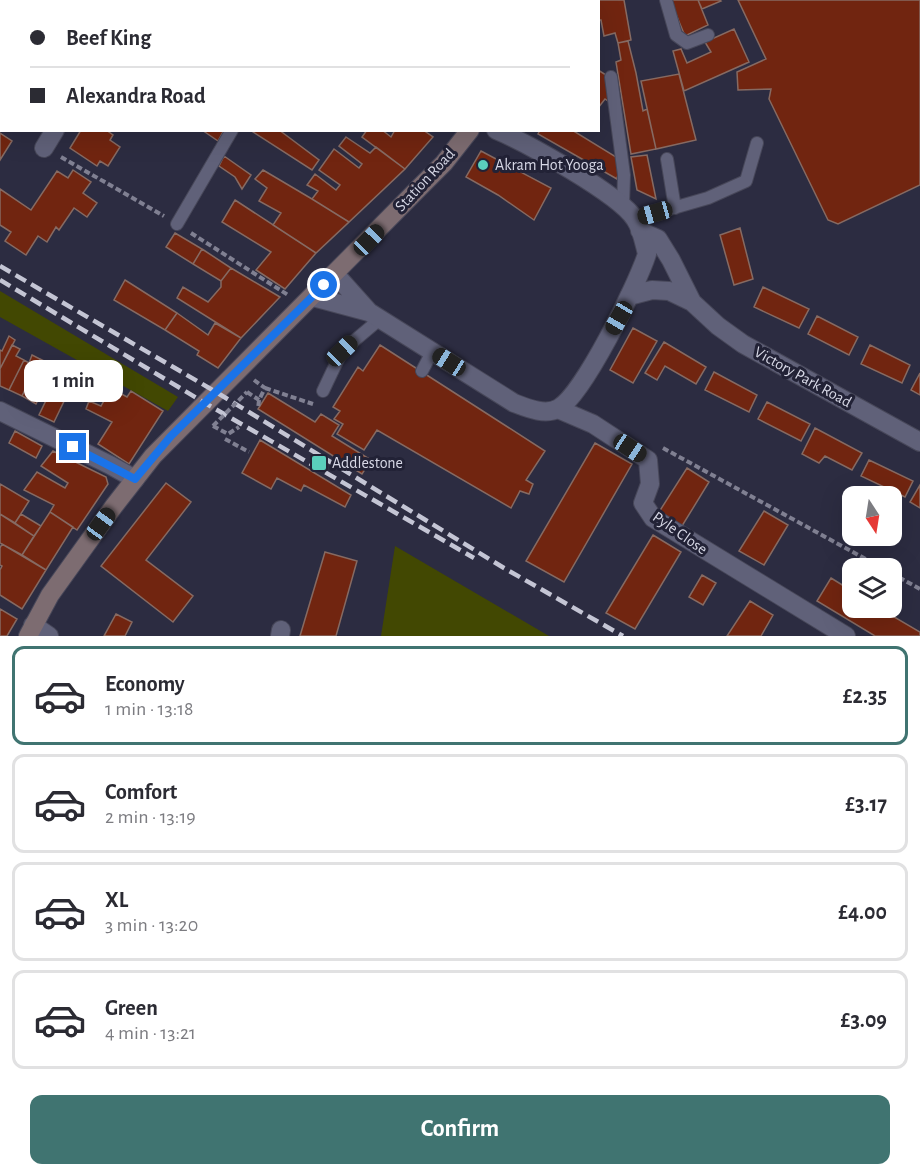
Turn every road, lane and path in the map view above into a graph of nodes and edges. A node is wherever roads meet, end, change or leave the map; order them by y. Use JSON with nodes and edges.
{"nodes":[{"id":1,"x":666,"y":0,"type":"edge"},
{"id":2,"x":708,"y":35,"type":"dead end"},
{"id":3,"x":611,"y":77,"type":"dead end"},
{"id":4,"x":54,"y":132,"type":"edge"},
{"id":5,"x":231,"y":132,"type":"edge"},
{"id":6,"x":468,"y":132,"type":"edge"},
{"id":7,"x":500,"y":132,"type":"edge"},
{"id":8,"x":757,"y":144,"type":"dead end"},
{"id":9,"x":44,"y":148,"type":"dead end"},
{"id":10,"x":667,"y":159,"type":"dead end"},
{"id":11,"x":675,"y":208,"type":"junction"},
{"id":12,"x":633,"y":219,"type":"junction"},
{"id":13,"x":177,"y":224,"type":"dead end"},
{"id":14,"x":335,"y":274,"type":"junction"},
{"id":15,"x":629,"y":296,"type":"junction"},
{"id":16,"x":313,"y":297,"type":"junction"},
{"id":17,"x":692,"y":302,"type":"junction"},
{"id":18,"x":374,"y":315,"type":"junction"},
{"id":19,"x":432,"y":352,"type":"junction"},
{"id":20,"x":422,"y":371,"type":"dead end"},
{"id":21,"x":250,"y":378,"type":"dead end"},
{"id":22,"x":265,"y":388,"type":"junction"},
{"id":23,"x":323,"y":390,"type":"joint"},
{"id":24,"x":259,"y":400,"type":"junction"},
{"id":25,"x":258,"y":408,"type":"dead end"},
{"id":26,"x":558,"y":409,"type":"junction"},
{"id":27,"x":0,"y":411,"type":"edge"},
{"id":28,"x":239,"y":427,"type":"dead end"},
{"id":29,"x":225,"y":439,"type":"dead end"},
{"id":30,"x":920,"y":442,"type":"edge"},
{"id":31,"x":654,"y":443,"type":"dead end"},
{"id":32,"x":249,"y":453,"type":"dead end"},
{"id":33,"x":135,"y":479,"type":"junction"},
{"id":34,"x":864,"y":558,"type":"edge"},
{"id":35,"x":902,"y":579,"type":"edge"},
{"id":36,"x":920,"y":589,"type":"edge"},
{"id":37,"x":30,"y":631,"type":"edge"},
{"id":38,"x":50,"y":636,"type":"edge"},
{"id":39,"x":846,"y":636,"type":"edge"}],
"edges":[{"from":1,"to":2,"type":"lane"},
{"from":3,"to":12,"type":"lane"},
{"from":4,"to":9,"type":"street"},
{"from":5,"to":13,"type":"lane"},
{"from":6,"to":14,"type":"main road","name":"Station Road"},
{"from":7,"to":12,"type":"street","name":"Victory Park Road"},
{"from":8,"to":11,"type":"lane"},
{"from":10,"to":11,"type":"lane"},
{"from":11,"to":12,"type":"lane"},
{"from":12,"to":15,"type":"street"},
{"from":12,"to":17,"type":"street","name":"Victory Park Road"},
{"from":14,"to":16,"type":"main road","name":"Station Road"},
{"from":14,"to":18,"type":"street"},
{"from":15,"to":17,"type":"street","name":"Victory Park Road"},
{"from":15,"to":26,"type":"street"},
{"from":16,"to":18,"type":"street"},
{"from":16,"to":33,"type":"main road","name":"Station Road"},
{"from":17,"to":30,"type":"street","name":"Victory Park Road"},
{"from":18,"to":19,"type":"street"},
{"from":18,"to":23,"type":"lane"},
{"from":19,"to":20,"type":"lane"},
{"from":19,"to":26,"type":"street"},
{"from":21,"to":22,"type":"path"},
{"from":22,"to":23,"type":"path"},
{"from":22,"to":24,"type":"path"},
{"from":24,"to":25,"type":"path"},
{"from":24,"to":28,"type":"path","bridge":true},
{"from":26,"to":39,"type":"street","name":"Pyle Close"},
{"from":27,"to":33,"type":"street"},
{"from":29,"to":32,"type":"path"},
{"from":31,"to":34,"type":"path"},
{"from":33,"to":37,"type":"main road","name":"Station Road"},
{"from":35,"to":36,"type":"path"},
{"from":37,"to":38,"type":"street"}]}
